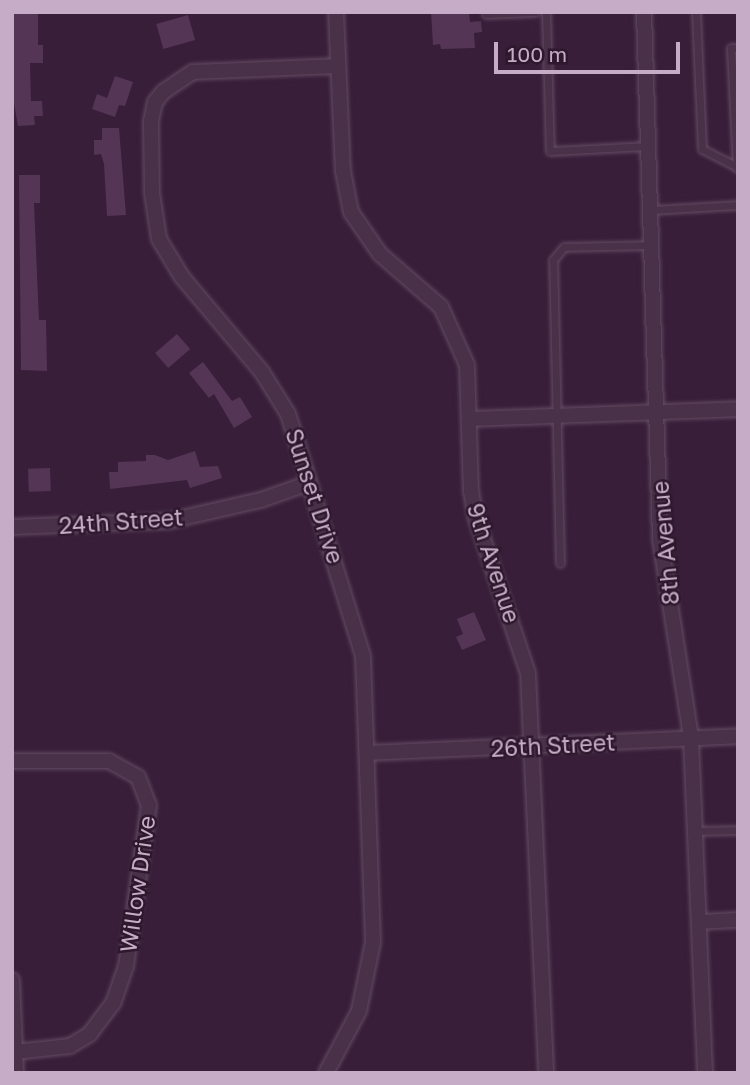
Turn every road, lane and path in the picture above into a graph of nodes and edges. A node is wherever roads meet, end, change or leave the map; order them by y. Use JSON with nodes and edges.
{"nodes":[{"id":1,"x":336,"y":12,"type":"edge"},
{"id":2,"x":535,"y":12,"type":"edge"},
{"id":3,"x":546,"y":12,"type":"edge"},
{"id":4,"x":644,"y":12,"type":"edge"},
{"id":5,"x":696,"y":12,"type":"edge"},
{"id":6,"x":486,"y":14,"type":"edge"},
{"id":7,"x":738,"y":48,"type":"edge"},
{"id":8,"x":337,"y":66,"type":"junction"},
{"id":9,"x":649,"y":146,"type":"junction"},
{"id":10,"x":737,"y":168,"type":"edge"},
{"id":11,"x":738,"y":205,"type":"edge"},
{"id":12,"x":651,"y":210,"type":"junction"},
{"id":13,"x":651,"y":244,"type":"junction"},
{"id":14,"x":738,"y":409,"type":"edge"},
{"id":15,"x":656,"y":413,"type":"junction"},
{"id":16,"x":558,"y":417,"type":"junction"},
{"id":17,"x":470,"y":419,"type":"junction"},
{"id":18,"x":309,"y":483,"type":"junction"},
{"id":19,"x":12,"y":527,"type":"edge"},
{"id":20,"x":560,"y":563,"type":"dead end"},
{"id":21,"x":738,"y":736,"type":"edge"},
{"id":22,"x":691,"y":738,"type":"junction"},
{"id":23,"x":531,"y":747,"type":"junction"},
{"id":24,"x":368,"y":753,"type":"junction"},
{"id":25,"x":12,"y":761,"type":"edge"},
{"id":26,"x":738,"y":830,"type":"edge"},
{"id":27,"x":695,"y":831,"type":"junction"},
{"id":28,"x":738,"y":920,"type":"edge"},
{"id":29,"x":699,"y":922,"type":"junction"},
{"id":30,"x":12,"y":980,"type":"edge"},
{"id":31,"x":15,"y":1052,"type":"junction"},
{"id":32,"x":16,"y":1073,"type":"edge"},
{"id":33,"x":326,"y":1073,"type":"edge"},
{"id":34,"x":546,"y":1073,"type":"edge"},
{"id":35,"x":705,"y":1073,"type":"edge"}],
"edges":[{"from":1,"to":8,"type":"street","name":"9th Avenue"},
{"from":2,"to":6,"type":"lane"},
{"from":3,"to":9,"type":"lane"},
{"from":4,"to":9,"type":"street","name":"8th Avenue"},
{"from":5,"to":10,"type":"lane"},
{"from":7,"to":10,"type":"lane"},
{"from":8,"to":17,"type":"street","name":"9th Avenue"},
{"from":8,"to":18,"type":"street","name":"Sunset Drive"},
{"from":9,"to":12,"type":"street","name":"8th Avenue"},
{"from":11,"to":12,"type":"lane"},
{"from":12,"to":13,"type":"street","name":"8th Avenue"},
{"from":13,"to":15,"type":"street","name":"8th Avenue"},
{"from":13,"to":16,"type":"lane"},
{"from":14,"to":15,"type":"street"},
{"from":15,"to":16,"type":"street"},
{"from":15,"to":22,"type":"street","name":"8th Avenue"},
{"from":16,"to":17,"type":"street"},
{"from":16,"to":20,"type":"lane"},
{"from":17,"to":23,"type":"street","name":"9th Avenue"},
{"from":18,"to":19,"type":"street","name":"24th Street"},
{"from":18,"to":24,"type":"street","name":"Sunset Drive"},
{"from":21,"to":22,"type":"street","name":"26th Street"},
{"from":22,"to":23,"type":"street","name":"26th Street"},
{"from":22,"to":27,"type":"street","name":"8th Avenue"},
{"from":23,"to":24,"type":"street","name":"26th Street"},
{"from":23,"to":34,"type":"street","name":"9th Avenue"},
{"from":24,"to":33,"type":"street","name":"Sunset Drive"},
{"from":25,"to":31,"type":"street","name":"Willow Drive"},
{"from":26,"to":27,"type":"lane"},
{"from":27,"to":29,"type":"street","name":"8th Avenue"},
{"from":28,"to":29,"type":"street"},
{"from":29,"to":35,"type":"street","name":"8th Avenue"},
{"from":30,"to":31,"type":"street"},
{"from":31,"to":32,"type":"street"}]}
